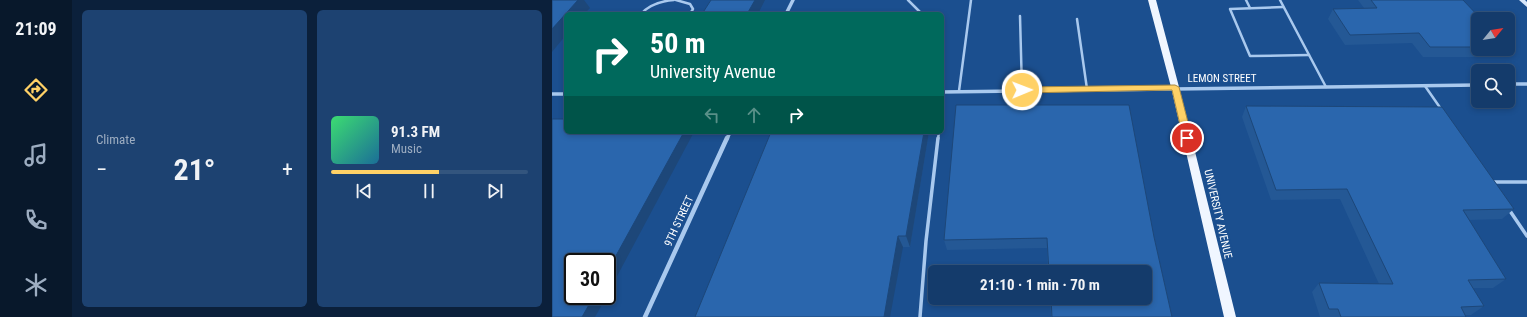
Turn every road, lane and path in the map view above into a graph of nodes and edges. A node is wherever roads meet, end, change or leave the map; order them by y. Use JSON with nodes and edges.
{"nodes":[{"id":1,"x":675,"y":0,"type":"edge"},
{"id":2,"x":793,"y":0,"type":"edge"},
{"id":3,"x":908,"y":0,"type":"edge"},
{"id":4,"x":971,"y":0,"type":"edge"},
{"id":5,"x":1152,"y":0,"type":"edge"},
{"id":6,"x":1246,"y":0,"type":"edge"},
{"id":7,"x":1280,"y":0,"type":"edge"},
{"id":8,"x":1522,"y":0,"type":"edge"},
{"id":9,"x":1527,"y":5,"type":"edge"},
{"id":10,"x":1283,"y":7,"type":"junction"},
{"id":11,"x":1250,"y":8,"type":"junction"},
{"id":12,"x":643,"y":12,"type":"edge"},
{"id":13,"x":691,"y":12,"type":"edge"},
{"id":14,"x":787,"y":12,"type":"edge"},
{"id":15,"x":920,"y":12,"type":"edge"},
{"id":16,"x":1020,"y":16,"type":"dead end"},
{"id":17,"x":1077,"y":19,"type":"dead end"},
{"id":18,"x":1309,"y":55,"type":"junction"},
{"id":19,"x":1515,"y":84,"type":"edge"},
{"id":20,"x":1527,"y":84,"type":"edge"},
{"id":21,"x":1471,"y":85,"type":"edge"},
{"id":22,"x":1425,"y":86,"type":"junction"},
{"id":23,"x":1175,"y":87,"type":"junction"},
{"id":24,"x":1326,"y":87,"type":"junction"},
{"id":25,"x":1087,"y":89,"type":"junction"},
{"id":26,"x":1022,"y":90,"type":"junction"},
{"id":27,"x":958,"y":91,"type":"junction"},
{"id":28,"x":944,"y":92,"type":"edge"},
{"id":29,"x":552,"y":94,"type":"edge"},
{"id":30,"x":564,"y":94,"type":"edge"},
{"id":31,"x":1443,"y":112,"type":"edge"},
{"id":32,"x":729,"y":134,"type":"edge"},
{"id":33,"x":939,"y":134,"type":"edge"},
{"id":34,"x":1486,"y":176,"type":"edge"},
{"id":35,"x":1491,"y":182,"type":"junction"},
{"id":36,"x":1527,"y":182,"type":"edge"},
{"id":37,"x":1495,"y":188,"type":"edge"},
{"id":38,"x":1507,"y":206,"type":"edge"},
{"id":39,"x":1527,"y":236,"type":"edge"},
{"id":40,"x":645,"y":317,"type":"edge"},
{"id":41,"x":920,"y":317,"type":"edge"},
{"id":42,"x":1230,"y":317,"type":"edge"}],
"edges":[{"from":1,"to":12,"type":"lane"},
{"from":1,"to":13,"type":"lane"},
{"from":2,"to":14,"type":"street"},
{"from":3,"to":15,"type":"lane"},
{"from":4,"to":27,"type":"lane"},
{"from":5,"to":23,"type":"main road","name":"UNIVERSITY AVENUE"},
{"from":6,"to":11,"type":"lane"},
{"from":7,"to":10,"type":"lane"},
{"from":8,"to":9,"type":"main road"},
{"from":10,"to":11,"type":"lane"},
{"from":10,"to":18,"type":"lane"},
{"from":11,"to":18,"type":"lane"},
{"from":16,"to":26,"type":"lane"},
{"from":17,"to":25,"type":"lane"},
{"from":18,"to":24,"type":"lane"},
{"from":19,"to":20,"type":"street"},
{"from":21,"to":22,"type":"street","name":"LEMON STREET"},
{"from":22,"to":24,"type":"street","name":"LEMON STREET"},
{"from":22,"to":31,"type":"lane"},
{"from":23,"to":24,"type":"street","name":"LEMON STREET"},
{"from":23,"to":25,"type":"street","name":"LEMON STREET"},
{"from":23,"to":42,"type":"main road","name":"UNIVERSITY AVENUE"},
{"from":25,"to":26,"type":"street","name":"LEMON STREET"},
{"from":26,"to":27,"type":"street","name":"LEMON STREET"},
{"from":27,"to":28,"type":"street","name":"LEMON STREET"},
{"from":29,"to":30,"type":"street"},
{"from":32,"to":40,"type":"street","name":"9TH STREET"},
{"from":33,"to":41,"type":"lane"},
{"from":34,"to":35,"type":"lane"},
{"from":35,"to":36,"type":"lane"},
{"from":35,"to":37,"type":"lane"},
{"from":38,"to":39,"type":"lane"}]}
